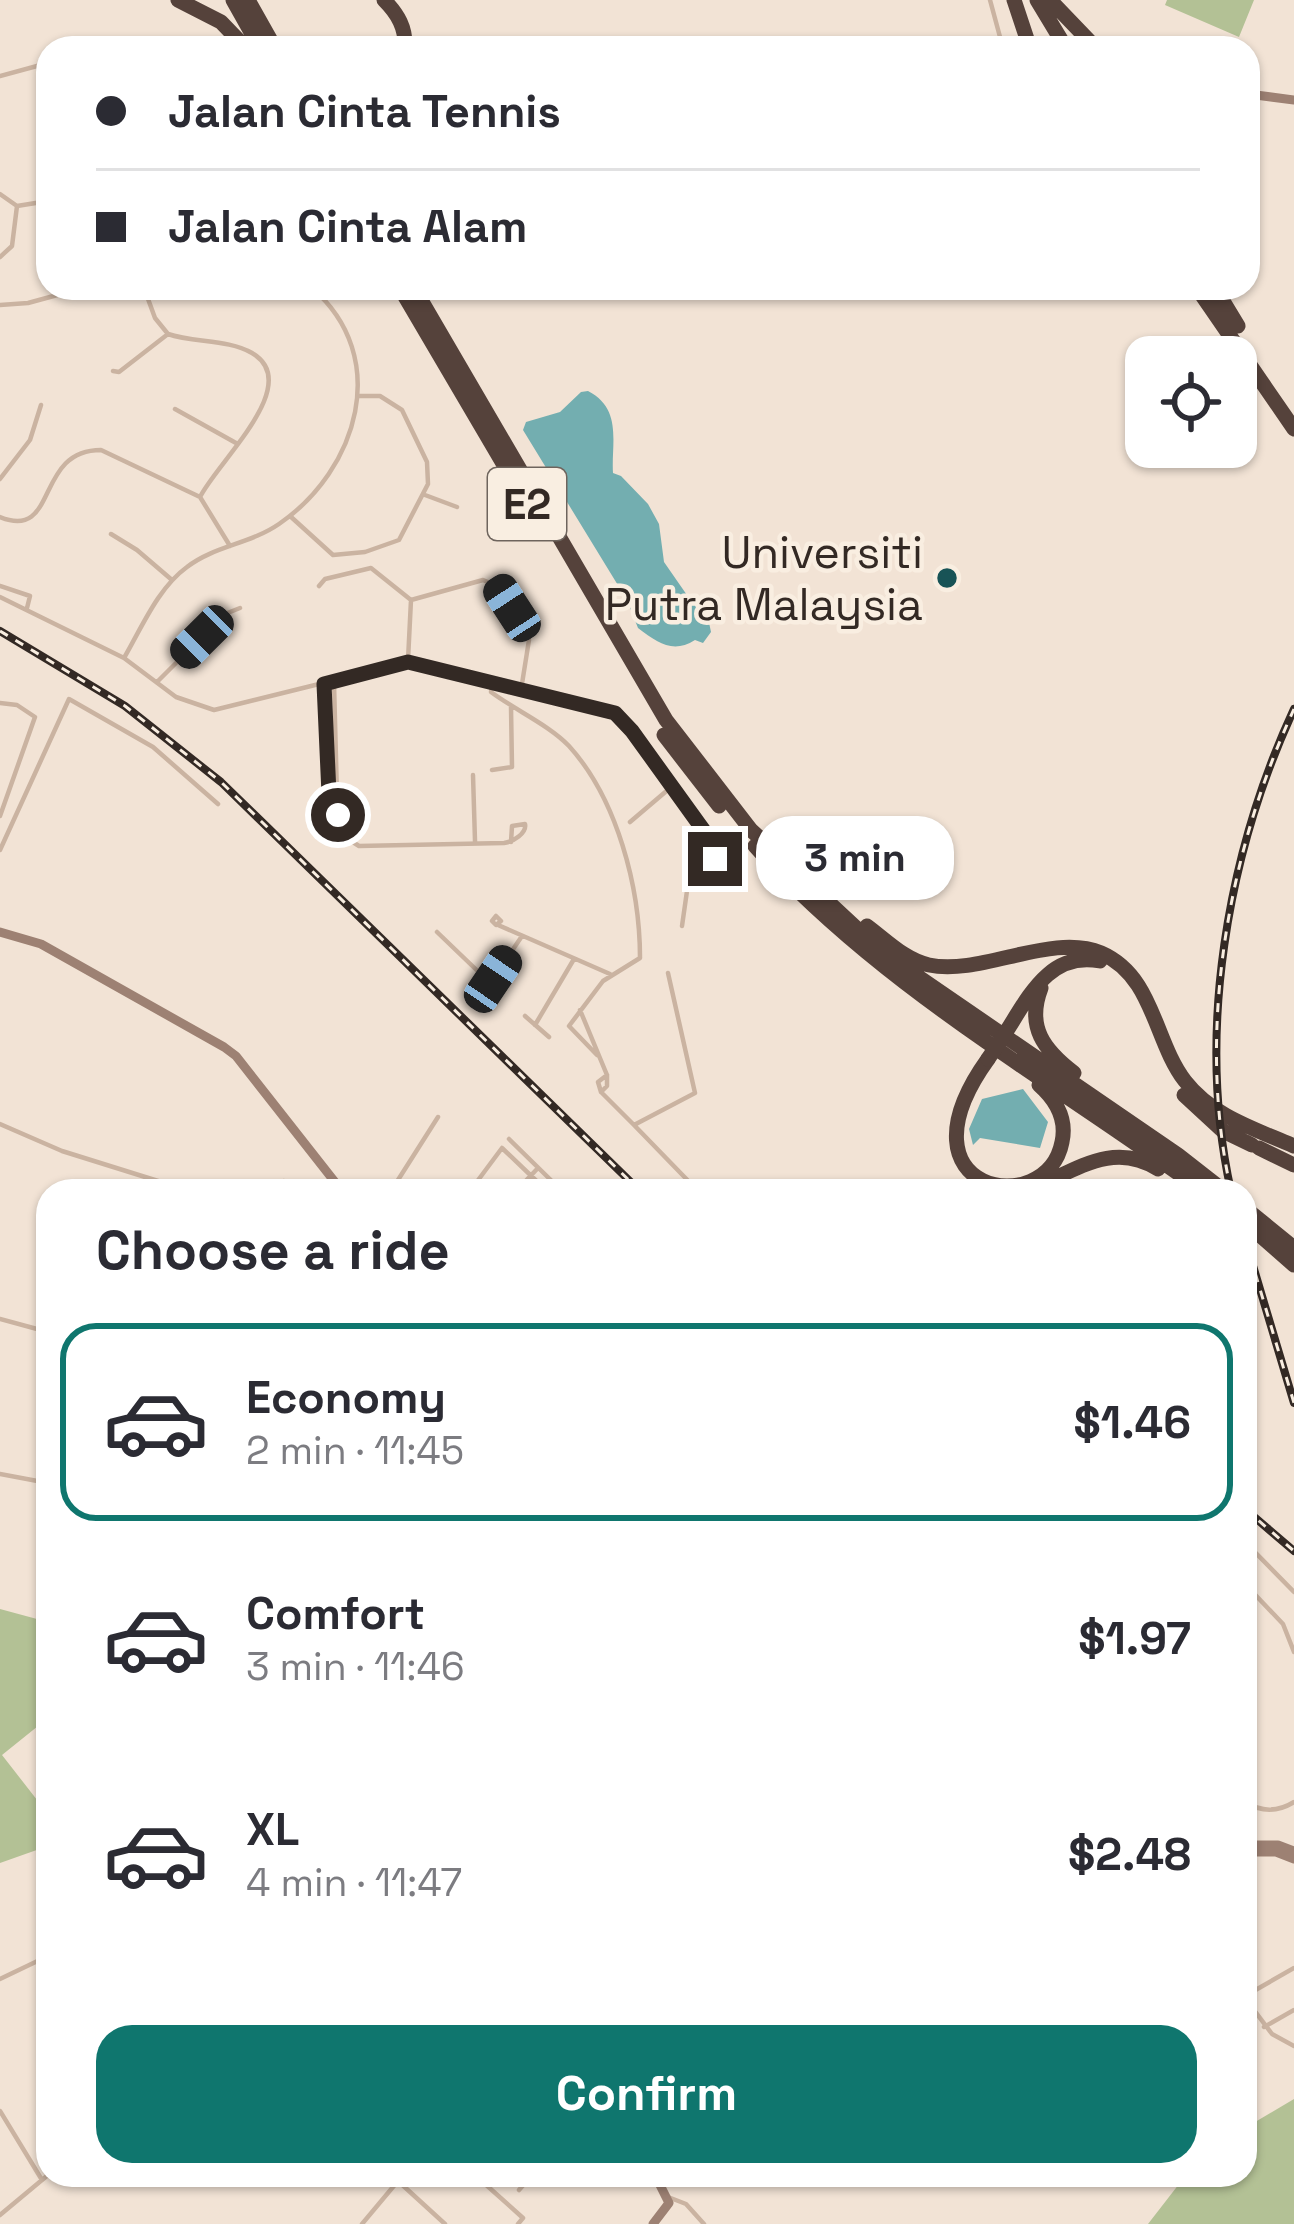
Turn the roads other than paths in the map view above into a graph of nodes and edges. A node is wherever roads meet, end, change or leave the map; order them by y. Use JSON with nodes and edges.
{"nodes":[{"id":1,"x":178,"y":0,"type":"edge"},
{"id":2,"x":232,"y":0,"type":"edge"},
{"id":3,"x":248,"y":0,"type":"edge"},
{"id":4,"x":388,"y":0,"type":"edge"},
{"id":5,"x":990,"y":0,"type":"edge"},
{"id":6,"x":1014,"y":0,"type":"edge"},
{"id":7,"x":1033,"y":0,"type":"edge"},
{"id":8,"x":1050,"y":0,"type":"edge"},
{"id":9,"x":234,"y":36,"type":"edge"},
{"id":10,"x":253,"y":36,"type":"edge"},
{"id":11,"x":270,"y":36,"type":"edge"},
{"id":12,"x":407,"y":36,"type":"edge"},
{"id":13,"x":1000,"y":36,"type":"edge"},
{"id":14,"x":1026,"y":36,"type":"edge"},
{"id":15,"x":1056,"y":36,"type":"edge"},
{"id":16,"x":1084,"y":36,"type":"edge"},
{"id":17,"x":36,"y":66,"type":"edge"},
{"id":18,"x":0,"y":76,"type":"edge"},
{"id":19,"x":1260,"y":93,"type":"edge"},
{"id":20,"x":1294,"y":97,"type":"edge"},
{"id":21,"x":0,"y":194,"type":"edge"},
{"id":22,"x":36,"y":203,"type":"edge"},
{"id":23,"x":17,"y":206,"type":"junction"},
{"id":24,"x":0,"y":256,"type":"edge"},
{"id":25,"x":39,"y":300,"type":"edge"},
{"id":26,"x":150,"y":300,"type":"edge"},
{"id":27,"x":324,"y":300,"type":"edge"},
{"id":28,"x":407,"y":300,"type":"edge"},
{"id":29,"x":421,"y":300,"type":"edge"},
{"id":30,"x":430,"y":300,"type":"edge"},
{"id":31,"x":1214,"y":300,"type":"edge"},
{"id":32,"x":1230,"y":300,"type":"edge"},
{"id":33,"x":0,"y":304,"type":"edge"},
{"id":34,"x":167,"y":334,"type":"junction"},
{"id":35,"x":1238,"y":336,"type":"edge"},
{"id":36,"x":1243,"y":336,"type":"edge"},
{"id":37,"x":452,"y":352,"type":"junction"},
{"id":38,"x":1257,"y":364,"type":"edge"},
{"id":39,"x":1257,"y":366,"type":"edge"},
{"id":40,"x":360,"y":396,"type":"junction"},
{"id":41,"x":41,"y":405,"type":"dead end"},
{"id":42,"x":176,"y":409,"type":"dead end"},
{"id":43,"x":1294,"y":418,"type":"edge"},
{"id":44,"x":1294,"y":429,"type":"edge"},
{"id":45,"x":236,"y":443,"type":"junction"},
{"id":46,"x":0,"y":478,"type":"edge"},
{"id":47,"x":425,"y":495,"type":"junction"},
{"id":48,"x":200,"y":496,"type":"junction"},
{"id":49,"x":457,"y":507,"type":"dead end"},
{"id":50,"x":290,"y":516,"type":"junction"},
{"id":51,"x":0,"y":517,"type":"edge"},
{"id":52,"x":111,"y":535,"type":"dead end"},
{"id":53,"x":230,"y":547,"type":"junction"},
{"id":54,"x":172,"y":580,"type":"junction"},
{"id":55,"x":0,"y":586,"type":"edge"},
{"id":56,"x":320,"y":586,"type":"dead end"},
{"id":57,"x":0,"y":597,"type":"edge"},
{"id":58,"x":411,"y":600,"type":"junction"},
{"id":59,"x":27,"y":608,"type":"junction"},
{"id":60,"x":240,"y":608,"type":"dead end"},
{"id":61,"x":124,"y":658,"type":"junction"},
{"id":62,"x":408,"y":662,"type":"junction"},
{"id":63,"x":157,"y":682,"type":"junction"},
{"id":64,"x":334,"y":682,"type":"junction"},
{"id":65,"x":324,"y":684,"type":"junction"},
{"id":66,"x":492,"y":684,"type":"junction"},
{"id":67,"x":521,"y":691,"type":"junction"},
{"id":68,"x":2,"y":703,"type":"edge"},
{"id":69,"x":511,"y":706,"type":"junction"},
{"id":70,"x":0,"y":713,"type":"edge"},
{"id":71,"x":492,"y":770,"type":"dead end"},
{"id":72,"x":473,"y":775,"type":"dead end"},
{"id":73,"x":670,"y":788,"type":"junction"},
{"id":74,"x":218,"y":804,"type":"dead end"},
{"id":75,"x":0,"y":816,"type":"edge"},
{"id":76,"x":334,"y":816,"type":"junction"},
{"id":77,"x":630,"y":822,"type":"dead end"},
{"id":78,"x":511,"y":842,"type":"dead end"},
{"id":79,"x":475,"y":843,"type":"junction"},
{"id":80,"x":0,"y":850,"type":"edge"},
{"id":81,"x":793,"y":870,"type":"junction"},
{"id":82,"x":498,"y":925,"type":"dead end"},
{"id":83,"x":682,"y":926,"type":"dead end"},
{"id":84,"x":0,"y":932,"type":"edge"},
{"id":85,"x":437,"y":932,"type":"dead end"},
{"id":86,"x":521,"y":936,"type":"junction"},
{"id":87,"x":1101,"y":953,"type":"junction"},
{"id":88,"x":574,"y":958,"type":"junction"},
{"id":89,"x":1057,"y":967,"type":"junction"},
{"id":90,"x":668,"y":973,"type":"dead end"},
{"id":91,"x":610,"y":974,"type":"junction"},
{"id":92,"x":937,"y":1009,"type":"junction"},
{"id":93,"x":580,"y":1010,"type":"junction"},
{"id":94,"x":525,"y":1016,"type":"dead end"},
{"id":95,"x":535,"y":1025,"type":"junction"},
{"id":96,"x":1003,"y":1030,"type":"junction"},
{"id":97,"x":549,"y":1037,"type":"dead end"},
{"id":98,"x":597,"y":1054,"type":"junction"},
{"id":99,"x":985,"y":1056,"type":"junction"},
{"id":100,"x":438,"y":1117,"type":"dead end"},
{"id":101,"x":0,"y":1124,"type":"edge"},
{"id":102,"x":634,"y":1125,"type":"junction"},
{"id":103,"x":509,"y":1139,"type":"dead end"},
{"id":104,"x":1294,"y":1146,"type":"edge"},
{"id":105,"x":1178,"y":1155,"type":"junction"},
{"id":106,"x":1294,"y":1165,"type":"edge"},
{"id":107,"x":538,"y":1168,"type":"junction"},
{"id":108,"x":529,"y":1174,"type":"junction"},
{"id":109,"x":152,"y":1179,"type":"edge"},
{"id":110,"x":333,"y":1179,"type":"edge"},
{"id":111,"x":399,"y":1179,"type":"edge"},
{"id":112,"x":479,"y":1179,"type":"edge"},
{"id":113,"x":525,"y":1179,"type":"edge"},
{"id":114,"x":534,"y":1179,"type":"edge"},
{"id":115,"x":549,"y":1179,"type":"edge"},
{"id":116,"x":686,"y":1179,"type":"edge"},
{"id":117,"x":968,"y":1179,"type":"edge"},
{"id":118,"x":981,"y":1179,"type":"edge"},
{"id":119,"x":1034,"y":1179,"type":"edge"},
{"id":120,"x":1052,"y":1179,"type":"edge"},
{"id":121,"x":1172,"y":1179,"type":"edge"},
{"id":122,"x":1186,"y":1179,"type":"edge"},
{"id":123,"x":1209,"y":1179,"type":"edge"},
{"id":124,"x":1257,"y":1218,"type":"edge"},
{"id":125,"x":1257,"y":1233,"type":"edge"},
{"id":126,"x":1294,"y":1248,"type":"edge"},
{"id":127,"x":1294,"y":1265,"type":"edge"},
{"id":128,"x":0,"y":1319,"type":"edge"},
{"id":129,"x":36,"y":1329,"type":"edge"},
{"id":130,"x":0,"y":1474,"type":"edge"},
{"id":131,"x":36,"y":1481,"type":"edge"},
{"id":132,"x":1257,"y":1554,"type":"edge"},
{"id":133,"x":1294,"y":1592,"type":"edge"},
{"id":134,"x":1257,"y":1597,"type":"edge"},
{"id":135,"x":1294,"y":1652,"type":"edge"},
{"id":136,"x":1294,"y":1802,"type":"edge"},
{"id":137,"x":1257,"y":1806,"type":"edge"},
{"id":138,"x":1257,"y":1850,"type":"edge"},
{"id":139,"x":1294,"y":1855,"type":"edge"},
{"id":140,"x":36,"y":1962,"type":"edge"},
{"id":141,"x":0,"y":1969,"type":"edge"},
{"id":142,"x":1294,"y":1969,"type":"edge"},
{"id":143,"x":2,"y":1978,"type":"edge"},
{"id":144,"x":1257,"y":1989,"type":"edge"},
{"id":145,"x":1294,"y":2010,"type":"edge"},
{"id":146,"x":1257,"y":2012,"type":"edge"},
{"id":147,"x":1267,"y":2026,"type":"junction"},
{"id":148,"x":1294,"y":2046,"type":"edge"},
{"id":149,"x":0,"y":2111,"type":"edge"},
{"id":150,"x":36,"y":2164,"type":"edge"},
{"id":151,"x":36,"y":2185,"type":"edge"},
{"id":152,"x":393,"y":2187,"type":"edge"},
{"id":153,"x":410,"y":2187,"type":"edge"},
{"id":154,"x":488,"y":2187,"type":"edge"},
{"id":155,"x":522,"y":2187,"type":"edge"},
{"id":156,"x":662,"y":2187,"type":"edge"},
{"id":157,"x":519,"y":2190,"type":"dead end"},
{"id":158,"x":668,"y":2197,"type":"junction"},
{"id":159,"x":0,"y":2215,"type":"edge"},
{"id":160,"x":362,"y":2224,"type":"edge"},
{"id":161,"x":445,"y":2224,"type":"edge"},
{"id":162,"x":518,"y":2224,"type":"edge"},
{"id":163,"x":653,"y":2224,"type":"edge"},
{"id":164,"x":704,"y":2224,"type":"edge"}],
"edges":[{"from":1,"to":9,"type":"highway"},
{"from":2,"to":10,"type":"highway"},
{"from":3,"to":11,"type":"highway"},
{"from":4,"to":12,"type":"highway"},
{"from":5,"to":13,"type":"street"},
{"from":6,"to":14,"type":"highway"},
{"from":7,"to":15,"type":"highway"},
{"from":8,"to":16,"type":"highway"},
{"from":17,"to":18,"type":"street"},
{"from":19,"to":20,"type":"street"},
{"from":21,"to":23,"type":"street"},
{"from":22,"to":23,"type":"street"},
{"from":23,"to":24,"type":"street"},
{"from":25,"to":33,"type":"street"},
{"from":26,"to":34,"type":"street"},
{"from":27,"to":40,"type":"street"},
{"from":28,"to":92,"type":"highway","number":"E2"},
{"from":29,"to":37,"type":"highway","number":"E2"},
{"from":30,"to":37,"type":"highway"},
{"from":31,"to":35,"type":"highway"},
{"from":32,"to":36,"type":"highway"},
{"from":34,"to":34,"type":"street"},
{"from":34,"to":45,"type":"street"},
{"from":37,"to":81,"type":"highway","number":"E2"},
{"from":38,"to":43,"type":"highway"},
{"from":39,"to":44,"type":"highway"},
{"from":40,"to":47,"type":"street"},
{"from":40,"to":50,"type":"street"},
{"from":41,"to":46,"type":"street"},
{"from":42,"to":45,"type":"street"},
{"from":45,"to":48,"type":"street"},
{"from":47,"to":49,"type":"street"},
{"from":47,"to":50,"type":"street"},
{"from":48,"to":51,"type":"street"},
{"from":48,"to":53,"type":"street"},
{"from":50,"to":53,"type":"street"},
{"from":52,"to":54,"type":"street"},
{"from":53,"to":54,"type":"street"},
{"from":54,"to":61,"type":"street"},
{"from":55,"to":59,"type":"street"},
{"from":56,"to":58,"type":"street"},
{"from":57,"to":59,"type":"street"},
{"from":58,"to":62,"type":"street"},
{"from":58,"to":67,"type":"street"},
{"from":59,"to":61,"type":"street"},
{"from":60,"to":63,"type":"street"},
{"from":61,"to":63,"type":"street"},
{"from":62,"to":64,"type":"street"},
{"from":62,"to":66,"type":"street"},
{"from":63,"to":65,"type":"street"},
{"from":64,"to":65,"type":"street"},
{"from":64,"to":76,"type":"street"},
{"from":65,"to":76,"type":"street"},
{"from":66,"to":67,"type":"street"},
{"from":66,"to":69,"type":"street"},
{"from":67,"to":73,"type":"street"},
{"from":68,"to":70,"type":"street"},
{"from":68,"to":75,"type":"street"},
{"from":69,"to":71,"type":"street"},
{"from":69,"to":91,"type":"street"},
{"from":72,"to":79,"type":"street"},
{"from":73,"to":77,"type":"street"},
{"from":73,"to":83,"type":"street"},
{"from":74,"to":80,"type":"street"},
{"from":76,"to":79,"type":"street"},
{"from":78,"to":79,"type":"street"},
{"from":81,"to":87,"type":"highway"},
{"from":81,"to":105,"type":"highway","number":"E2"},
{"from":82,"to":86,"type":"street"},
{"from":84,"to":110,"type":"street"},
{"from":85,"to":86,"type":"street"},
{"from":86,"to":88,"type":"street"},
{"from":87,"to":96,"type":"highway"},
{"from":87,"to":104,"type":"highway"},
{"from":88,"to":91,"type":"street"},
{"from":88,"to":95,"type":"street"},
{"from":89,"to":96,"type":"highway"},
{"from":89,"to":105,"type":"highway"},
{"from":89,"to":106,"type":"highway"},
{"from":90,"to":102,"type":"street"},
{"from":91,"to":93,"type":"street"},
{"from":92,"to":119,"type":"highway"},
{"from":92,"to":122,"type":"highway","number":"E2"},
{"from":93,"to":98,"type":"street"},
{"from":93,"to":98,"type":"street"},
{"from":94,"to":95,"type":"street"},
{"from":95,"to":97,"type":"street"},
{"from":96,"to":99,"type":"highway","bridge":true},
{"from":98,"to":102,"type":"street"},
{"from":99,"to":117,"type":"highway"},
{"from":99,"to":118,"type":"highway"},
{"from":100,"to":111,"type":"street"},
{"from":101,"to":109,"type":"street"},
{"from":102,"to":116,"type":"street"},
{"from":103,"to":107,"type":"street"},
{"from":105,"to":123,"type":"highway","number":"E2"},
{"from":107,"to":108,"type":"street"},
{"from":107,"to":115,"type":"street"},
{"from":108,"to":112,"type":"street"},
{"from":108,"to":113,"type":"street"},
{"from":108,"to":114,"type":"street"},
{"from":120,"to":121,"type":"highway"},
{"from":124,"to":126,"type":"highway"},
{"from":125,"to":127,"type":"highway"},
{"from":128,"to":129,"type":"street"},
{"from":130,"to":131,"type":"street"},
{"from":132,"to":133,"type":"street"},
{"from":134,"to":135,"type":"street"},
{"from":136,"to":137,"type":"street"},
{"from":138,"to":139,"type":"street"},
{"from":140,"to":143,"type":"street"},
{"from":141,"to":143,"type":"street"},
{"from":142,"to":144,"type":"street"},
{"from":145,"to":147,"type":"street"},
{"from":146,"to":147,"type":"street"},
{"from":147,"to":148,"type":"street"},
{"from":149,"to":150,"type":"street"},
{"from":151,"to":159,"type":"street"},
{"from":152,"to":160,"type":"street"},
{"from":153,"to":161,"type":"street"},
{"from":154,"to":162,"type":"street"},
{"from":155,"to":157,"type":"street"},
{"from":156,"to":158,"type":"street"},
{"from":158,"to":163,"type":"street"},
{"from":158,"to":164,"type":"street"}]}
